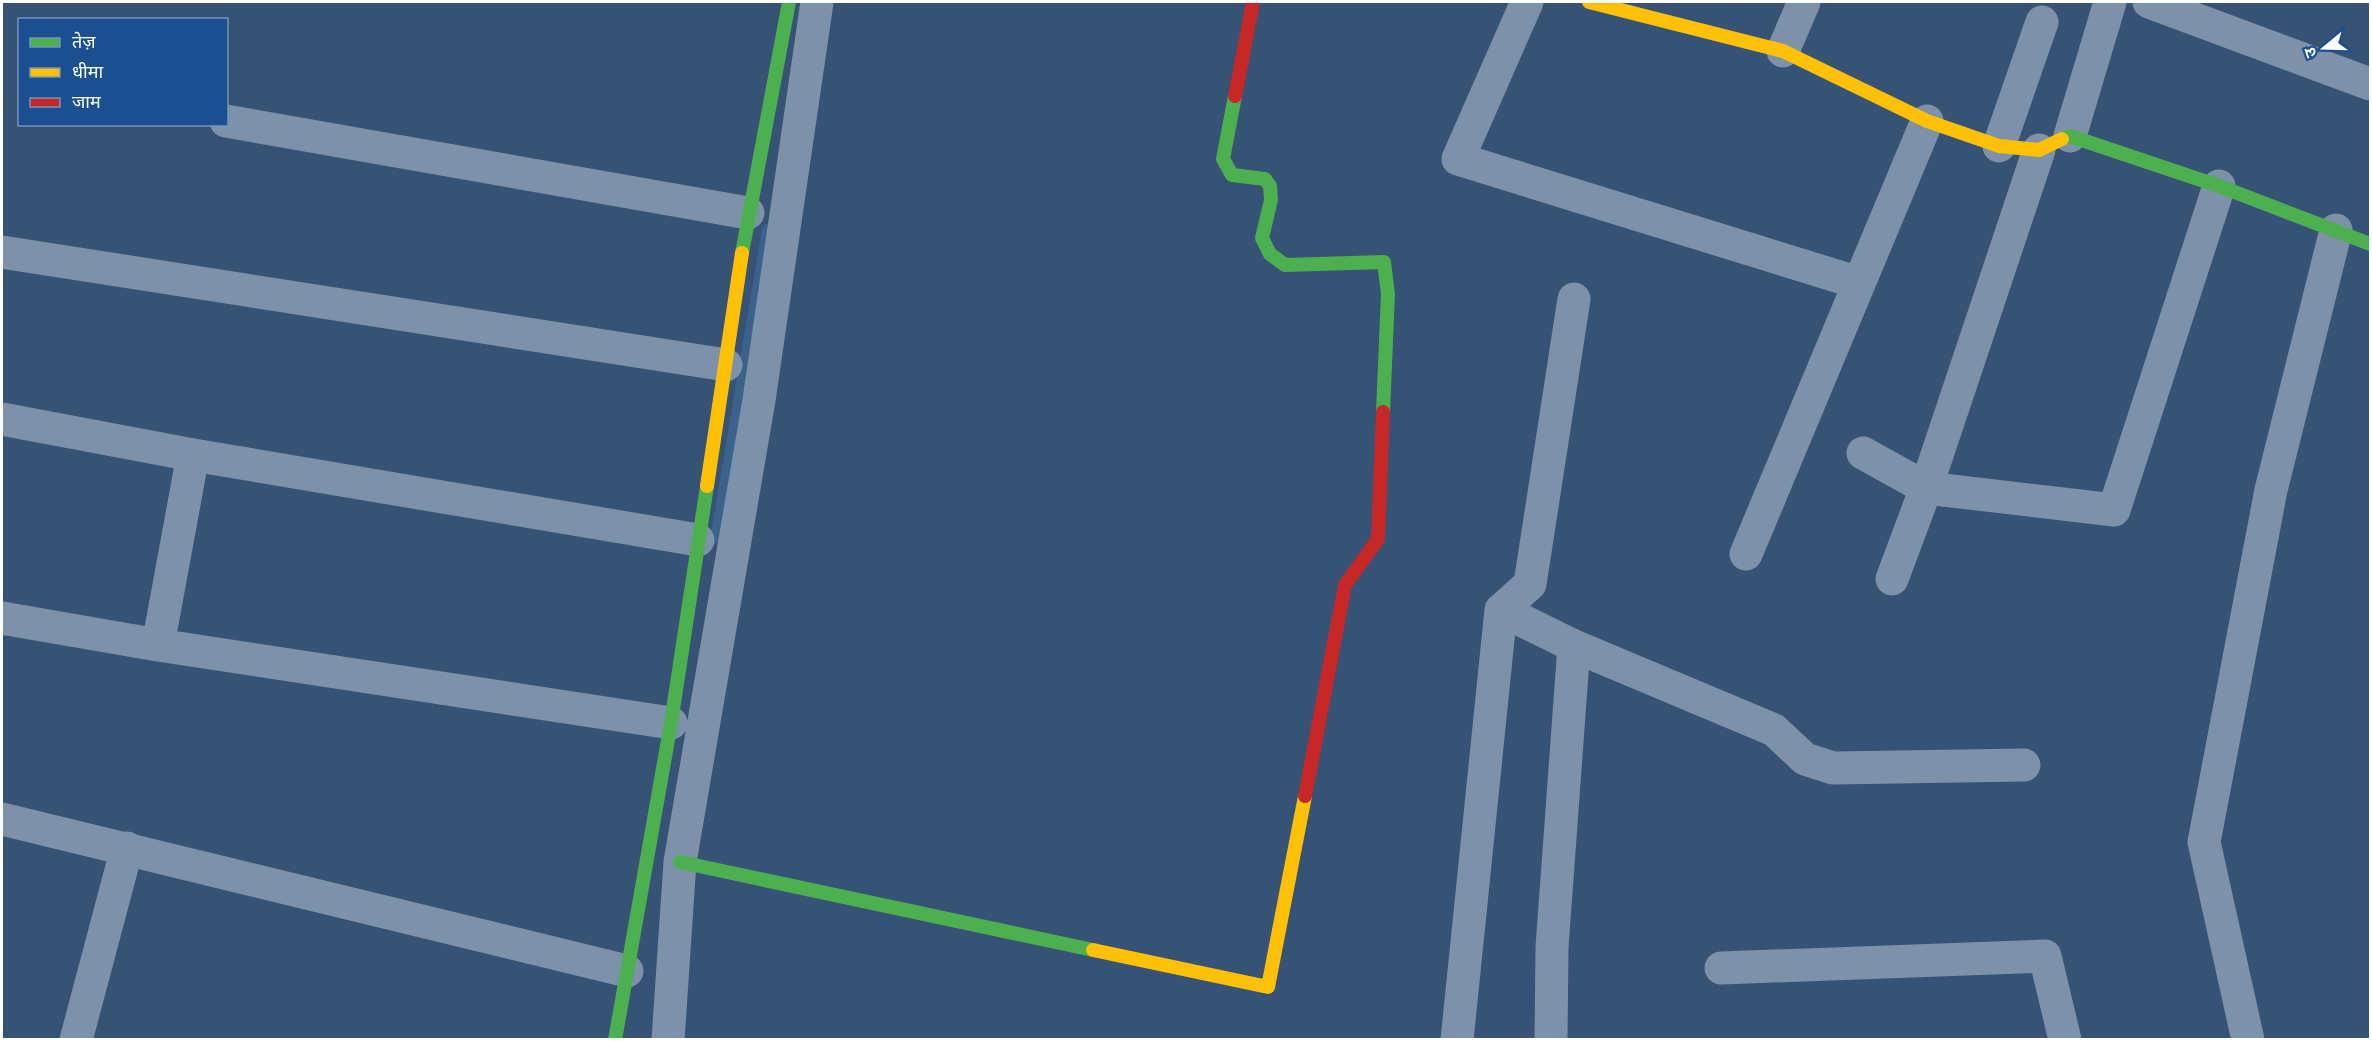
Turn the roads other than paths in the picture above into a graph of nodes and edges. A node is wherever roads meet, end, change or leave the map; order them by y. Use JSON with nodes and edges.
{"nodes":[{"id":1,"x":789,"y":2,"type":"edge"},
{"id":2,"x":817,"y":2,"type":"edge"},
{"id":3,"x":1253,"y":2,"type":"edge"},
{"id":4,"x":1527,"y":2,"type":"edge"},
{"id":5,"x":1589,"y":2,"type":"edge"},
{"id":6,"x":1804,"y":2,"type":"edge"},
{"id":7,"x":2110,"y":2,"type":"edge"},
{"id":8,"x":2149,"y":2,"type":"edge"},
{"id":9,"x":2042,"y":21,"type":"dead end"},
{"id":10,"x":1783,"y":51,"type":"junction"},
{"id":11,"x":2370,"y":84,"type":"edge"},
{"id":12,"x":228,"y":121,"type":"edge"},
{"id":13,"x":1927,"y":121,"type":"junction"},
{"id":14,"x":2070,"y":136,"type":"junction"},
{"id":15,"x":1999,"y":146,"type":"junction"},
{"id":16,"x":2038,"y":150,"type":"junction"},
{"id":17,"x":2219,"y":186,"type":"junction"},
{"id":18,"x":748,"y":213,"type":"junction"},
{"id":19,"x":2336,"y":231,"type":"junction"},
{"id":20,"x":2370,"y":244,"type":"edge"},
{"id":21,"x":2,"y":252,"type":"edge"},
{"id":22,"x":1859,"y":283,"type":"junction"},
{"id":23,"x":1574,"y":299,"type":"dead end"},
{"id":24,"x":726,"y":365,"type":"junction"},
{"id":25,"x":2,"y":418,"type":"edge"},
{"id":26,"x":1863,"y":453,"type":"dead end"},
{"id":27,"x":193,"y":455,"type":"junction"},
{"id":28,"x":1926,"y":488,"type":"junction"},
{"id":29,"x":698,"y":540,"type":"junction"},
{"id":30,"x":1746,"y":554,"type":"dead end"},
{"id":31,"x":1892,"y":579,"type":"dead end"},
{"id":32,"x":1501,"y":610,"type":"junction"},
{"id":33,"x":2,"y":618,"type":"edge"},
{"id":34,"x":158,"y":645,"type":"junction"},
{"id":35,"x":1574,"y":646,"type":"junction"},
{"id":36,"x":671,"y":723,"type":"junction"},
{"id":37,"x":2024,"y":765,"type":"dead end"},
{"id":38,"x":2,"y":819,"type":"edge"},
{"id":39,"x":127,"y":848,"type":"junction"},
{"id":40,"x":680,"y":862,"type":"junction"},
{"id":41,"x":1721,"y":968,"type":"dead end"},
{"id":42,"x":627,"y":971,"type":"junction"},
{"id":43,"x":76,"y":1040,"type":"edge"},
{"id":44,"x":615,"y":1040,"type":"edge"},
{"id":45,"x":668,"y":1040,"type":"edge"},
{"id":46,"x":1457,"y":1040,"type":"edge"},
{"id":47,"x":1551,"y":1040,"type":"edge"},
{"id":48,"x":2065,"y":1040,"type":"edge"},
{"id":49,"x":2248,"y":1040,"type":"edge"}],
"edges":[{"from":1,"to":18,"type":"street"},
{"from":2,"to":40,"type":"street"},
{"from":3,"to":40,"type":"street"},
{"from":4,"to":22,"type":"street"},
{"from":5,"to":10,"type":"street"},
{"from":6,"to":10,"type":"street"},
{"from":7,"to":14,"type":"street"},
{"from":8,"to":11,"type":"street"},
{"from":9,"to":15,"type":"street"},
{"from":10,"to":13,"type":"street"},
{"from":12,"to":18,"type":"street"},
{"from":13,"to":15,"type":"street"},
{"from":13,"to":22,"type":"street"},
{"from":14,"to":16,"type":"street"},
{"from":14,"to":17,"type":"street"},
{"from":15,"to":16,"type":"street"},
{"from":16,"to":28,"type":"street"},
{"from":17,"to":19,"type":"street"},
{"from":17,"to":28,"type":"street"},
{"from":18,"to":24,"type":"street"},
{"from":19,"to":20,"type":"street"},
{"from":19,"to":49,"type":"street"},
{"from":21,"to":24,"type":"street"},
{"from":22,"to":30,"type":"street"},
{"from":23,"to":32,"type":"street"},
{"from":24,"to":29,"type":"street"},
{"from":25,"to":27,"type":"street"},
{"from":26,"to":28,"type":"street"},
{"from":27,"to":29,"type":"street"},
{"from":27,"to":34,"type":"street"},
{"from":28,"to":31,"type":"street"},
{"from":29,"to":36,"type":"street"},
{"from":32,"to":35,"type":"street"},
{"from":32,"to":46,"type":"street"},
{"from":33,"to":34,"type":"street"},
{"from":34,"to":36,"type":"street"},
{"from":35,"to":37,"type":"street"},
{"from":35,"to":47,"type":"street"},
{"from":36,"to":42,"type":"street"},
{"from":38,"to":39,"type":"street"},
{"from":39,"to":42,"type":"street"},
{"from":39,"to":43,"type":"street"},
{"from":40,"to":45,"type":"street"},
{"from":41,"to":48,"type":"street"},
{"from":42,"to":44,"type":"street"}]}
